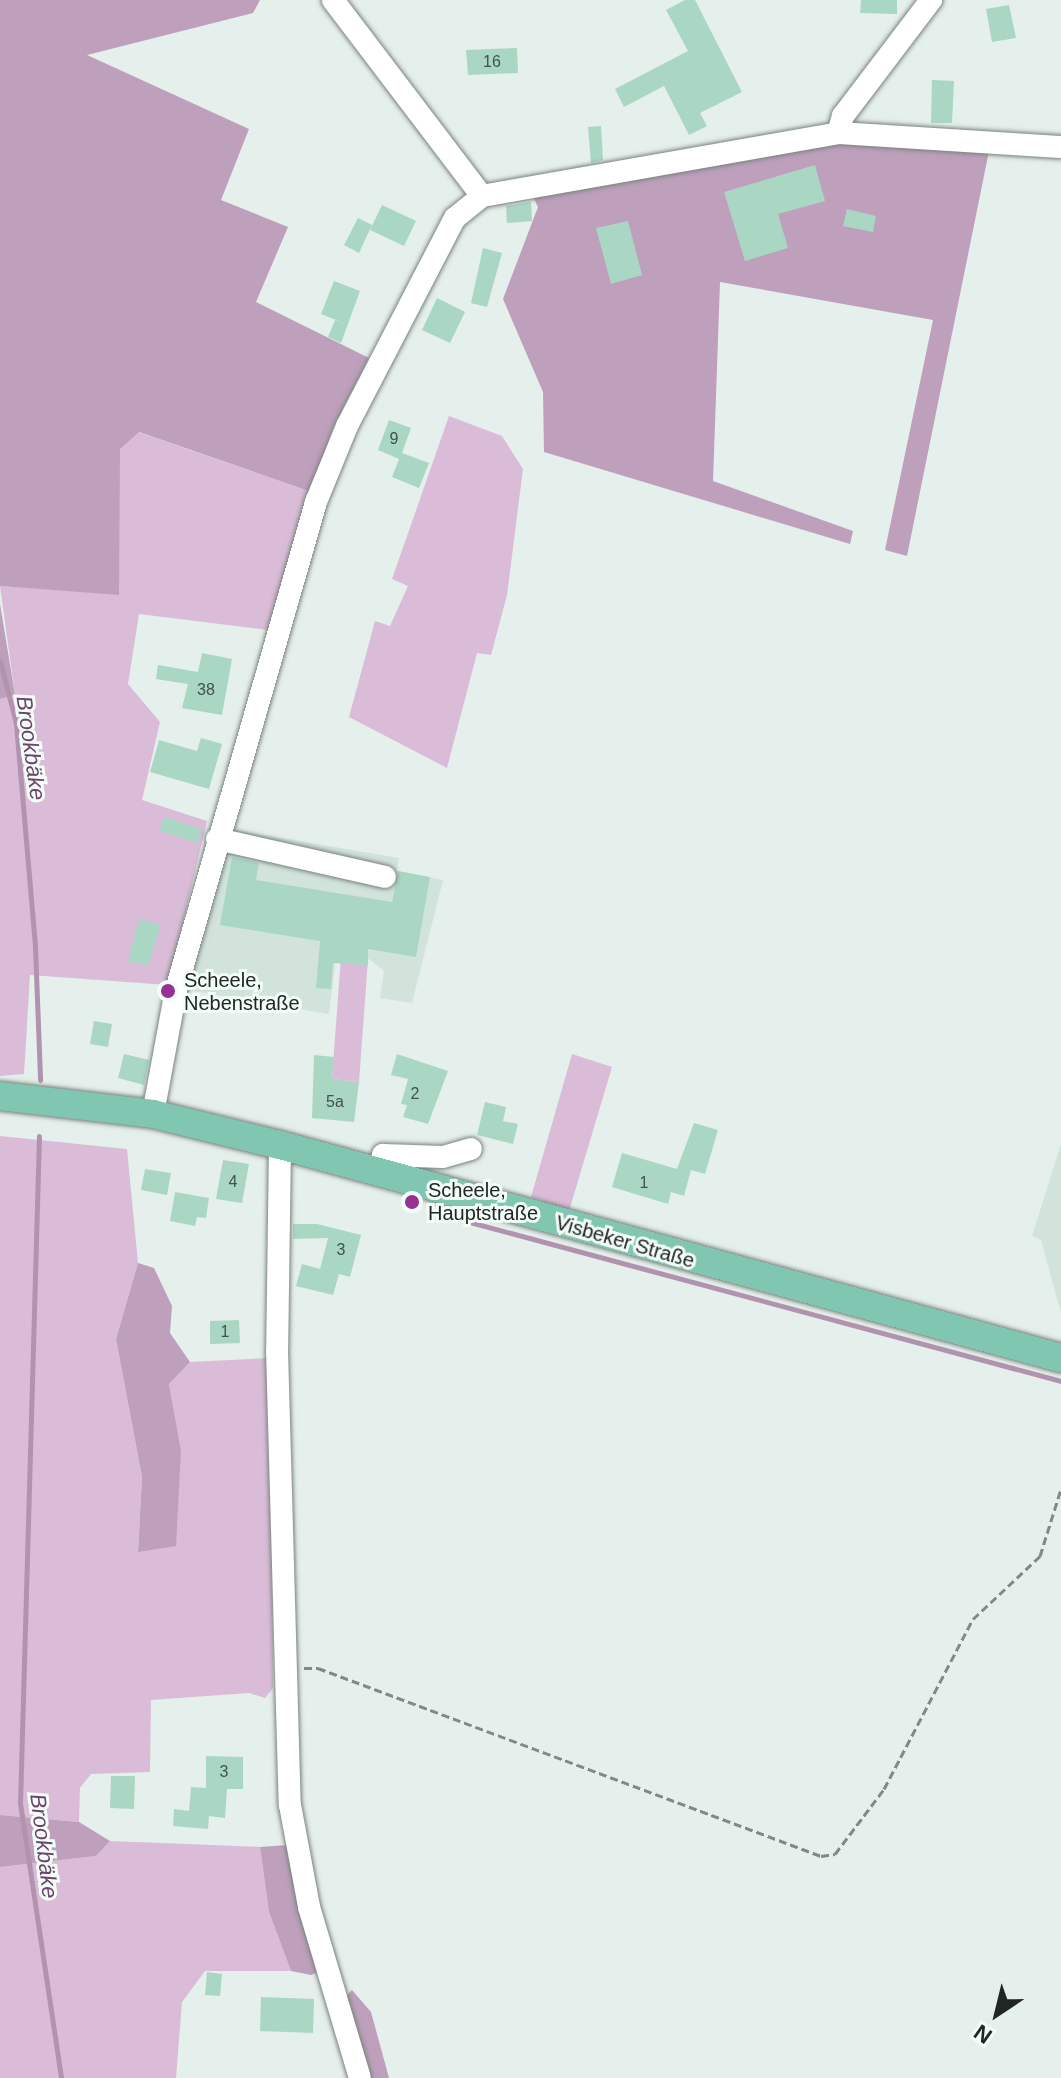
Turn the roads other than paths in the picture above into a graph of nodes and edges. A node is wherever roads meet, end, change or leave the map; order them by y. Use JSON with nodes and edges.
{"nodes":[{"id":1,"x":333,"y":0,"type":"edge"},
{"id":2,"x":931,"y":0,"type":"edge"},
{"id":3,"x":838,"y":133,"type":"junction"},
{"id":4,"x":1061,"y":147,"type":"edge"},
{"id":5,"x":482,"y":196,"type":"junction"},
{"id":6,"x":217,"y":839,"type":"junction"},
{"id":7,"x":385,"y":877,"type":"dead end"},
{"id":8,"x":0,"y":1096,"type":"edge"},
{"id":9,"x":153,"y":1114,"type":"junction"},
{"id":10,"x":280,"y":1145,"type":"junction"},
{"id":11,"x":471,"y":1149,"type":"dead end"},
{"id":12,"x":378,"y":1173,"type":"junction"},
{"id":13,"x":1061,"y":1358,"type":"edge"},
{"id":14,"x":360,"y":2078,"type":"edge"}],
"edges":[{"from":1,"to":5,"type":"street"},
{"from":2,"to":3,"type":"street"},
{"from":3,"to":4,"type":"street"},
{"from":3,"to":5,"type":"street"},
{"from":5,"to":6,"type":"street"},
{"from":6,"to":7,"type":"street"},
{"from":6,"to":9,"type":"street"},
{"from":8,"to":9,"type":"main road","name":"Visbeker Straße"},
{"from":9,"to":10,"type":"main road","name":"Visbeker Straße"},
{"from":10,"to":12,"type":"main road","name":"Visbeker Straße"},
{"from":10,"to":14,"type":"street"},
{"from":11,"to":12,"type":"street"},
{"from":12,"to":13,"type":"main road","name":"Visbeker Straße"}]}
